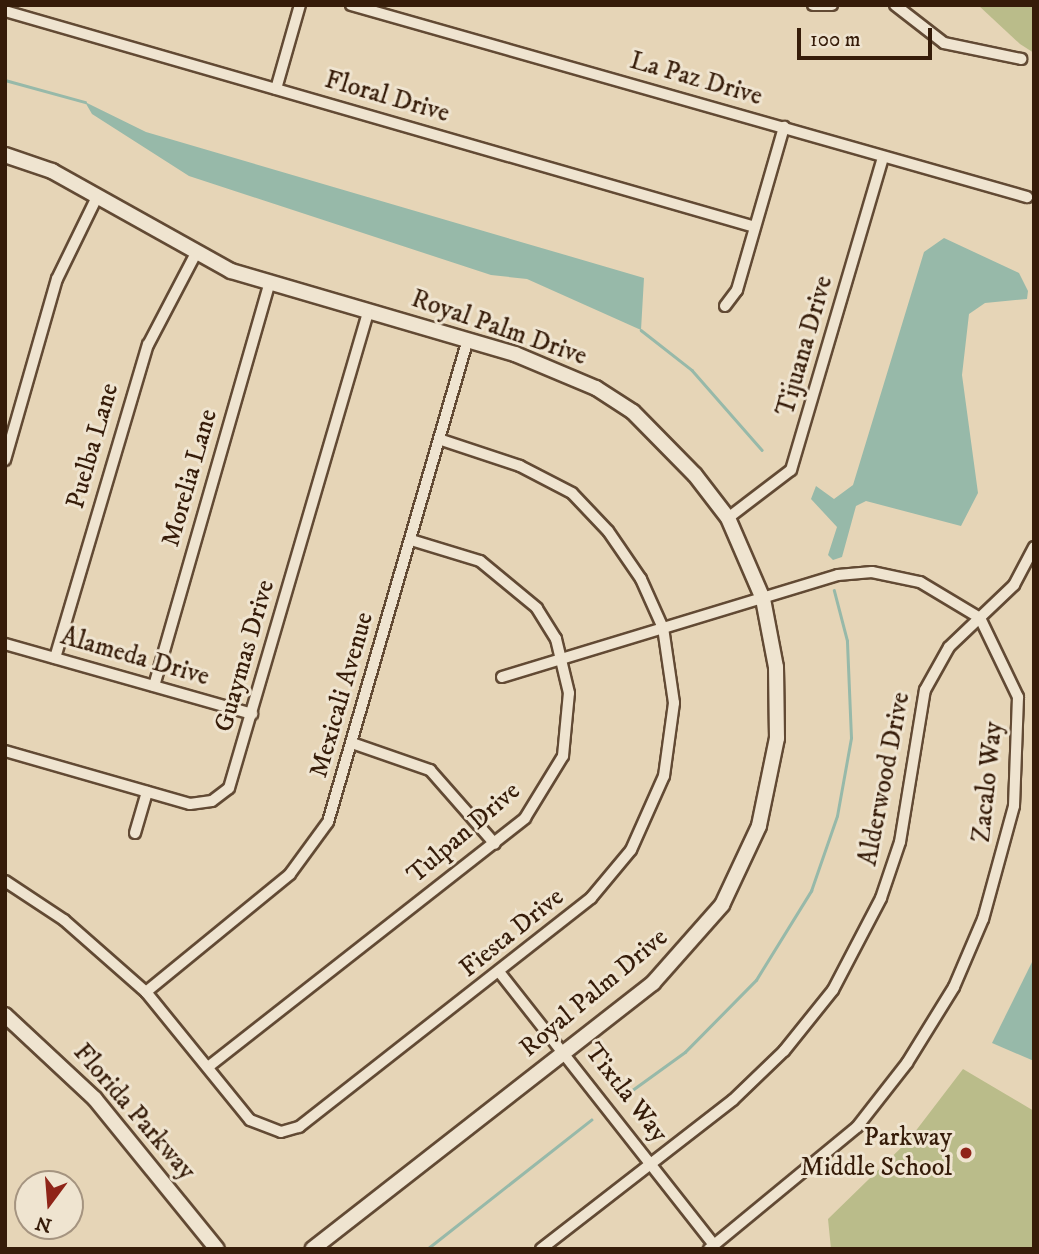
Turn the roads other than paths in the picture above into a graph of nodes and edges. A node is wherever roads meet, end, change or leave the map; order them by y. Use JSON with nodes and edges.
{"nodes":[{"id":1,"x":300,"y":5,"type":"edge"},
{"id":2,"x":351,"y":5,"type":"edge"},
{"id":3,"x":813,"y":5,"type":"edge"},
{"id":4,"x":832,"y":5,"type":"edge"},
{"id":5,"x":895,"y":5,"type":"edge"},
{"id":6,"x":5,"y":11,"type":"edge"},
{"id":7,"x":1021,"y":59,"type":"dead end"},
{"id":8,"x":276,"y":89,"type":"junction"},
{"id":9,"x":784,"y":127,"type":"junction"},
{"id":10,"x":5,"y":155,"type":"edge"},
{"id":11,"x":883,"y":157,"type":"junction"},
{"id":12,"x":1027,"y":197,"type":"dead end"},
{"id":13,"x":96,"y":199,"type":"junction"},
{"id":14,"x":755,"y":227,"type":"junction"},
{"id":15,"x":195,"y":255,"type":"junction"},
{"id":16,"x":270,"y":282,"type":"junction"},
{"id":17,"x":725,"y":306,"type":"dead end"},
{"id":18,"x":369,"y":310,"type":"junction"},
{"id":19,"x":468,"y":339,"type":"junction"},
{"id":20,"x":439,"y":439,"type":"junction"},
{"id":21,"x":5,"y":460,"type":"edge"},
{"id":22,"x":727,"y":518,"type":"junction"},
{"id":23,"x":411,"y":540,"type":"junction"},
{"id":24,"x":1034,"y":547,"type":"edge"},
{"id":25,"x":763,"y":599,"type":"junction"},
{"id":26,"x":980,"y":618,"type":"junction"},
{"id":27,"x":663,"y":628,"type":"junction"},
{"id":28,"x":5,"y":644,"type":"edge"},
{"id":29,"x":562,"y":657,"type":"junction"},
{"id":30,"x":55,"y":658,"type":"junction"},
{"id":31,"x":502,"y":677,"type":"dead end"},
{"id":32,"x":154,"y":686,"type":"junction"},
{"id":33,"x":252,"y":714,"type":"junction"},
{"id":34,"x":352,"y":743,"type":"junction"},
{"id":35,"x":5,"y":751,"type":"edge"},
{"id":36,"x":147,"y":792,"type":"junction"},
{"id":37,"x":135,"y":833,"type":"dead end"},
{"id":38,"x":495,"y":844,"type":"junction"},
{"id":39,"x":5,"y":881,"type":"edge"},
{"id":40,"x":500,"y":972,"type":"junction"},
{"id":41,"x":146,"y":992,"type":"junction"},
{"id":42,"x":5,"y":1015,"type":"edge"},
{"id":43,"x":564,"y":1052,"type":"junction"},
{"id":44,"x":208,"y":1067,"type":"junction"},
{"id":45,"x":652,"y":1162,"type":"junction"},
{"id":46,"x":711,"y":1247,"type":"edge"},
{"id":47,"x":217,"y":1249,"type":"edge"},
{"id":48,"x":313,"y":1249,"type":"edge"},
{"id":49,"x":541,"y":1249,"type":"edge"}],
"edges":[{"from":1,"to":8,"type":"street"},
{"from":2,"to":9,"type":"street","name":"La Paz Drive"},
{"from":3,"to":4,"type":"street"},
{"from":5,"to":7,"type":"street"},
{"from":6,"to":8,"type":"street","name":"Floral Drive"},
{"from":8,"to":14,"type":"street","name":"Floral Drive"},
{"from":9,"to":11,"type":"street","name":"La Paz Drive"},
{"from":9,"to":14,"type":"street"},
{"from":10,"to":13,"type":"street","name":"Royal Palm Drive"},
{"from":11,"to":12,"type":"street","name":"La Paz Drive"},
{"from":11,"to":22,"type":"street","name":"Tijuana Drive"},
{"from":13,"to":15,"type":"street","name":"Royal Palm Drive"},
{"from":13,"to":21,"type":"street"},
{"from":14,"to":17,"type":"street"},
{"from":15,"to":16,"type":"street","name":"Royal Palm Drive"},
{"from":15,"to":30,"type":"street","name":"Puelba Lane"},
{"from":16,"to":18,"type":"street","name":"Royal Palm Drive"},
{"from":16,"to":32,"type":"street","name":"Morelia Lane"},
{"from":18,"to":19,"type":"street","name":"Royal Palm Drive"},
{"from":18,"to":33,"type":"street","name":"Guaymas Drive"},
{"from":19,"to":20,"type":"street","name":"Mexicali Avenue"},
{"from":19,"to":22,"type":"street","name":"Royal Palm Drive"},
{"from":20,"to":23,"type":"street","name":"Mexicali Avenue"},
{"from":20,"to":27,"type":"street","name":"Fiesta Drive"},
{"from":22,"to":25,"type":"street","name":"Royal Palm Drive"},
{"from":23,"to":29,"type":"street","name":"Tulpan Drive"},
{"from":23,"to":34,"type":"street","name":"Mexicali Avenue"},
{"from":24,"to":26,"type":"street","name":"Alderwood Drive"},
{"from":25,"to":26,"type":"street"},
{"from":25,"to":27,"type":"street"},
{"from":25,"to":43,"type":"street","name":"Royal Palm Drive"},
{"from":26,"to":45,"type":"street","name":"Alderwood Drive"},
{"from":26,"to":46,"type":"street","name":"Zacalo Way"},
{"from":27,"to":29,"type":"street"},
{"from":27,"to":40,"type":"street","name":"Fiesta Drive"},
{"from":28,"to":30,"type":"street","name":"Alameda Drive"},
{"from":29,"to":31,"type":"street"},
{"from":29,"to":38,"type":"street","name":"Tulpan Drive"},
{"from":30,"to":32,"type":"street","name":"Alameda Drive"},
{"from":32,"to":33,"type":"street","name":"Alameda Drive"},
{"from":33,"to":36,"type":"street","name":"Guaymas Drive"},
{"from":34,"to":38,"type":"street"},
{"from":34,"to":41,"type":"street","name":"Mexicali Avenue"},
{"from":35,"to":36,"type":"street","name":"Guaymas Drive"},
{"from":36,"to":37,"type":"street"},
{"from":38,"to":44,"type":"street","name":"Tulpan Drive"},
{"from":39,"to":41,"type":"street","name":"Fiesta Drive"},
{"from":40,"to":43,"type":"street","name":"Tixtla Way"},
{"from":40,"to":44,"type":"street","name":"Fiesta Drive"},
{"from":41,"to":44,"type":"street","name":"Fiesta Drive"},
{"from":42,"to":47,"type":"street","name":"Florida Parkway"},
{"from":43,"to":45,"type":"street","name":"Tixtla Way"},
{"from":43,"to":48,"type":"street","name":"Royal Palm Drive"},
{"from":45,"to":46,"type":"street","name":"Tixtla Way"},
{"from":45,"to":49,"type":"street","name":"Alderwood Drive"}]}
